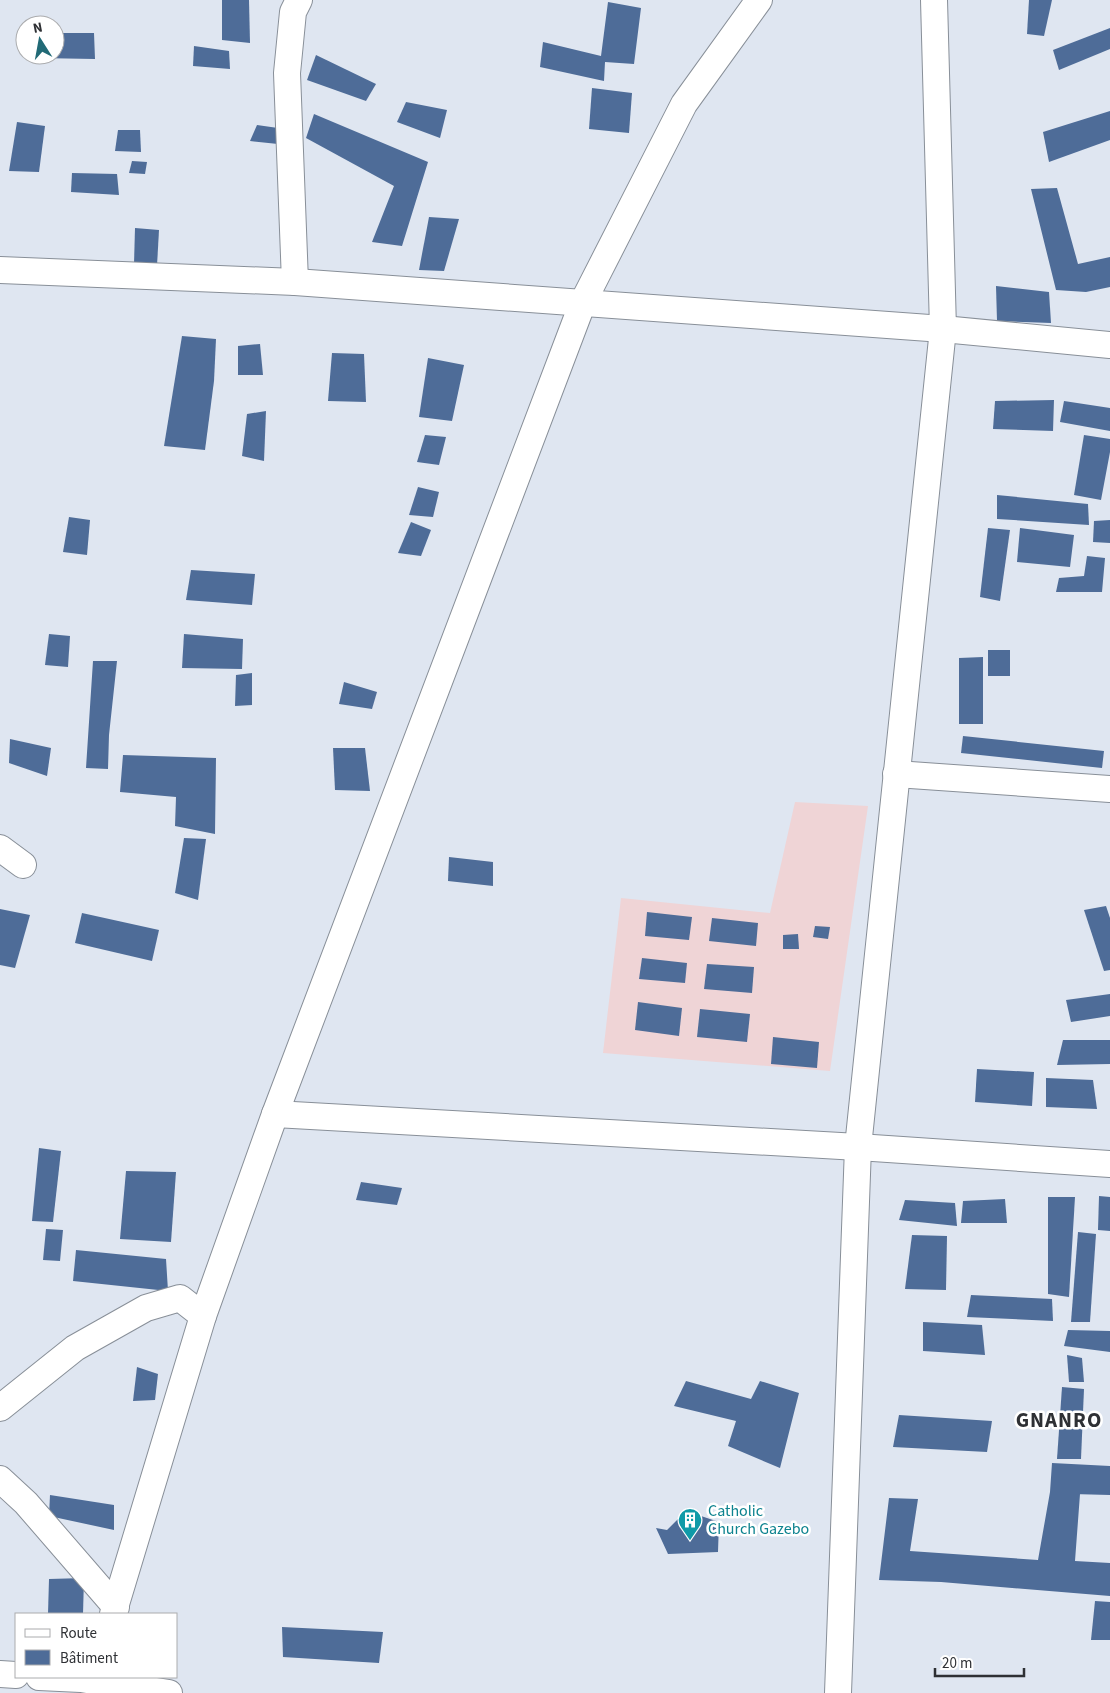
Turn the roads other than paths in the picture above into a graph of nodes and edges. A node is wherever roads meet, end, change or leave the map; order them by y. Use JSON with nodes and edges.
{"nodes":[{"id":1,"x":299,"y":0,"type":"edge"},
{"id":2,"x":759,"y":0,"type":"edge"},
{"id":3,"x":934,"y":0,"type":"edge"},
{"id":4,"x":0,"y":270,"type":"edge"},
{"id":5,"x":295,"y":282,"type":"junction"},
{"id":6,"x":583,"y":302,"type":"junction"},
{"id":7,"x":943,"y":329,"type":"junction"},
{"id":8,"x":1110,"y":345,"type":"edge"},
{"id":9,"x":896,"y":774,"type":"junction"},
{"id":10,"x":1110,"y":789,"type":"edge"},
{"id":11,"x":0,"y":848,"type":"edge"},
{"id":12,"x":23,"y":865,"type":"dead end"},
{"id":13,"x":274,"y":1114,"type":"junction"},
{"id":14,"x":858,"y":1147,"type":"junction"},
{"id":15,"x":1110,"y":1164,"type":"edge"},
{"id":16,"x":203,"y":1316,"type":"junction"},
{"id":17,"x":0,"y":1408,"type":"edge"},
{"id":18,"x":0,"y":1479,"type":"edge"},
{"id":19,"x":114,"y":1611,"type":"edge"},
{"id":20,"x":0,"y":1674,"type":"edge"},
{"id":21,"x":15,"y":1675,"type":"edge"},
{"id":22,"x":46,"y":1678,"type":"edge"},
{"id":23,"x":80,"y":1683,"type":"edge"},
{"id":24,"x":168,"y":1693,"type":"edge"},
{"id":25,"x":838,"y":1693,"type":"edge"}],
"edges":[{"from":1,"to":5,"type":"street"},
{"from":2,"to":6,"type":"street"},
{"from":3,"to":7,"type":"street"},
{"from":4,"to":5,"type":"street"},
{"from":5,"to":6,"type":"street"},
{"from":6,"to":7,"type":"street"},
{"from":6,"to":13,"type":"street"},
{"from":7,"to":8,"type":"street"},
{"from":7,"to":9,"type":"street"},
{"from":9,"to":10,"type":"street"},
{"from":9,"to":14,"type":"street"},
{"from":11,"to":12,"type":"street"},
{"from":13,"to":14,"type":"street"},
{"from":13,"to":16,"type":"street"},
{"from":14,"to":15,"type":"street"},
{"from":14,"to":25,"type":"street"},
{"from":16,"to":17,"type":"street"},
{"from":16,"to":19,"type":"street"},
{"from":18,"to":19,"type":"street"},
{"from":20,"to":21,"type":"street"},
{"from":22,"to":23,"type":"street"},
{"from":23,"to":24,"type":"street"}]}
